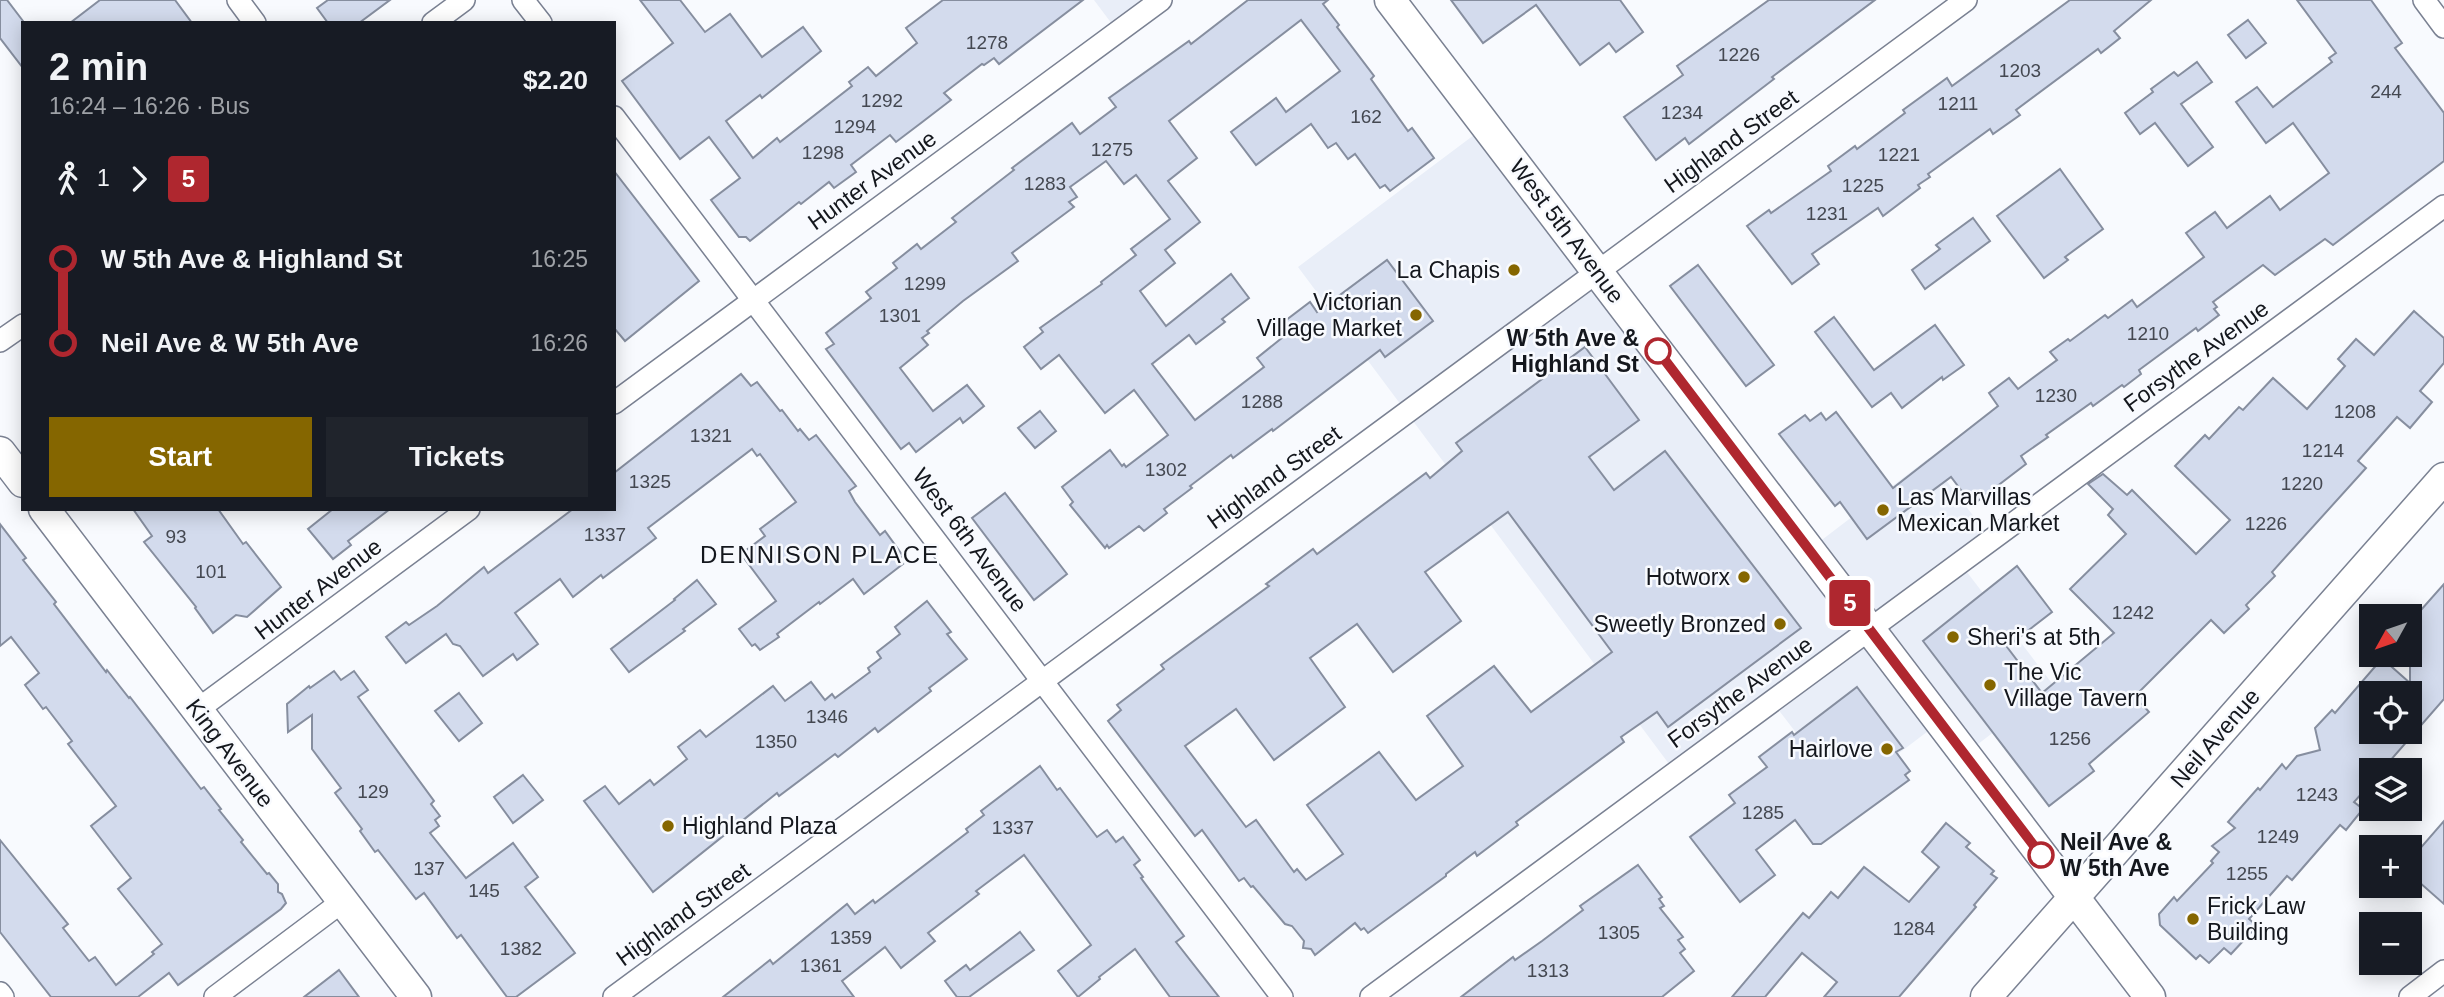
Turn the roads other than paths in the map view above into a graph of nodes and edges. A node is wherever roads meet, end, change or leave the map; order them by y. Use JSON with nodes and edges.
{"nodes":[{"id":1,"x":238,"y":0,"type":"edge"},
{"id":2,"x":464,"y":0,"type":"edge"},
{"id":3,"x":523,"y":0,"type":"edge"},
{"id":4,"x":1161,"y":0,"type":"edge"},
{"id":5,"x":1390,"y":0,"type":"edge"},
{"id":6,"x":1966,"y":0,"type":"edge"},
{"id":7,"x":2424,"y":0,"type":"edge"},
{"id":8,"x":254,"y":21,"type":"edge"},
{"id":9,"x":436,"y":21,"type":"edge"},
{"id":10,"x":539,"y":21,"type":"edge"},
{"id":11,"x":2444,"y":26,"type":"edge"},
{"id":12,"x":616,"y":120,"type":"edge"},
{"id":13,"x":2444,"y":206,"type":"edge"},
{"id":14,"x":1598,"y":271,"type":"junction"},
{"id":15,"x":754,"y":300,"type":"junction"},
{"id":16,"x":21,"y":326,"type":"edge"},
{"id":17,"x":0,"y":341,"type":"edge"},
{"id":18,"x":616,"y":402,"type":"edge"},
{"id":19,"x":0,"y":452,"type":"edge"},
{"id":20,"x":2444,"y":478,"type":"edge"},
{"id":21,"x":21,"y":479,"type":"edge"},
{"id":22,"x":46,"y":511,"type":"edge"},
{"id":23,"x":467,"y":511,"type":"edge"},
{"id":24,"x":1869,"y":629,"type":"junction"},
{"id":25,"x":1043,"y":680,"type":"junction"},
{"id":26,"x":197,"y":710,"type":"junction"},
{"id":27,"x":2074,"y":898,"type":"junction"},
{"id":28,"x":343,"y":901,"type":"junction"},
{"id":29,"x":2444,"y":971,"type":"edge"},
{"id":30,"x":215,"y":997,"type":"edge"},
{"id":31,"x":416,"y":997,"type":"edge"},
{"id":32,"x":614,"y":997,"type":"edge"},
{"id":33,"x":1282,"y":997,"type":"edge"},
{"id":34,"x":1371,"y":997,"type":"edge"},
{"id":35,"x":1986,"y":997,"type":"edge"},
{"id":36,"x":2150,"y":997,"type":"edge"},
{"id":37,"x":2410,"y":997,"type":"edge"}],
"edges":[{"from":1,"to":8,"type":"street"},
{"from":2,"to":9,"type":"street"},
{"from":3,"to":10,"type":"street"},
{"from":4,"to":15,"type":"street","name":"Hunter Avenue"},
{"from":5,"to":14,"type":"street","name":"West 5th Avenue"},
{"from":6,"to":14,"type":"street","name":"Highland Street"},
{"from":7,"to":11,"type":"street"},
{"from":12,"to":15,"type":"street","name":"West 6th Avenue"},
{"from":13,"to":24,"type":"street","name":"Forsythe Avenue"},
{"from":14,"to":24,"type":"street","name":"West 5th Avenue"},
{"from":14,"to":25,"type":"street","name":"Highland Street"},
{"from":15,"to":18,"type":"street","name":"Hunter Avenue"},
{"from":15,"to":25,"type":"street","name":"West 6th Avenue"},
{"from":16,"to":17,"type":"street"},
{"from":19,"to":21,"type":"street"},
{"from":20,"to":27,"type":"street","name":"Neil Avenue"},
{"from":22,"to":26,"type":"street","name":"King Avenue"},
{"from":23,"to":26,"type":"street","name":"Hunter Avenue"},
{"from":24,"to":27,"type":"street","name":"West 5th Avenue"},
{"from":24,"to":34,"type":"street","name":"Forsythe Avenue"},
{"from":25,"to":32,"type":"street","name":"Highland Street"},
{"from":25,"to":33,"type":"street","name":"West 6th Avenue"},
{"from":26,"to":28,"type":"street","name":"King Avenue"},
{"from":27,"to":35,"type":"street","name":"Neil Avenue"},
{"from":27,"to":36,"type":"street","name":"West 5th Avenue"},
{"from":28,"to":30,"type":"street"},
{"from":28,"to":31,"type":"street","name":"King Avenue"},
{"from":29,"to":37,"type":"street"}]}
